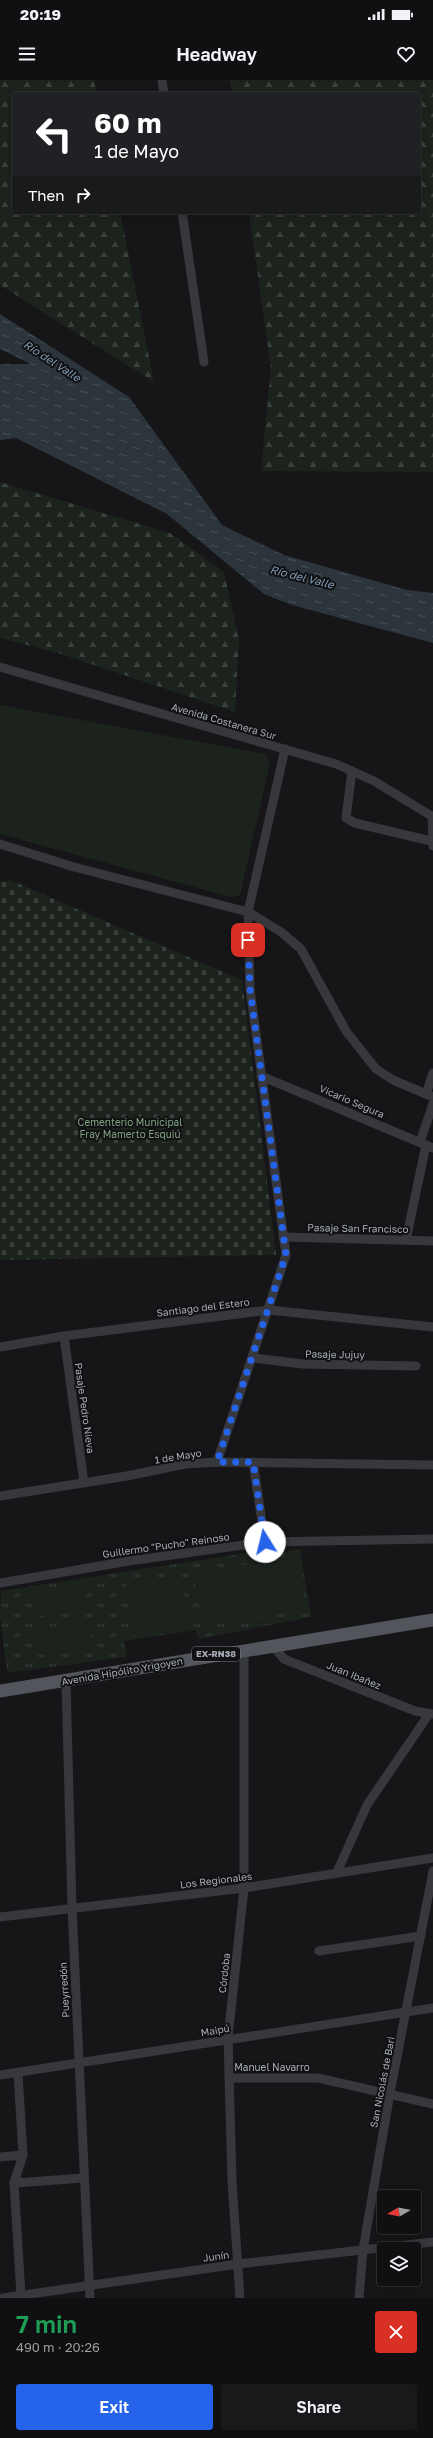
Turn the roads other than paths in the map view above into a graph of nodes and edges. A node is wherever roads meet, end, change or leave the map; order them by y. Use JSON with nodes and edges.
{"nodes":[{"id":1,"x":162,"y":80,"type":"edge"},
{"id":2,"x":164,"y":92,"type":"edge"},
{"id":3,"x":182,"y":214,"type":"edge"},
{"id":4,"x":204,"y":362,"type":"dead end"},
{"id":5,"x":0,"y":667,"type":"edge"},
{"id":6,"x":285,"y":750,"type":"junction"},
{"id":7,"x":352,"y":771,"type":"junction"},
{"id":8,"x":432,"y":816,"type":"edge"},
{"id":9,"x":0,"y":844,"type":"edge"},
{"id":10,"x":432,"y":844,"type":"edge"},
{"id":11,"x":248,"y":912,"type":"junction"},
{"id":12,"x":433,"y":1073,"type":"edge"},
{"id":13,"x":261,"y":1076,"type":"junction"},
{"id":14,"x":430,"y":1096,"type":"edge"},
{"id":15,"x":433,"y":1104,"type":"edge"},
{"id":16,"x":426,"y":1145,"type":"edge"},
{"id":17,"x":283,"y":1237,"type":"junction"},
{"id":18,"x":406,"y":1240,"type":"junction"},
{"id":19,"x":433,"y":1241,"type":"edge"},
{"id":20,"x":269,"y":1310,"type":"junction"},
{"id":21,"x":433,"y":1327,"type":"edge"},
{"id":22,"x":64,"y":1336,"type":"junction"},
{"id":23,"x":0,"y":1347,"type":"edge"},
{"id":24,"x":253,"y":1358,"type":"junction"},
{"id":25,"x":416,"y":1366,"type":"dead end"},
{"id":26,"x":217,"y":1462,"type":"junction"},
{"id":27,"x":253,"y":1462,"type":"junction"},
{"id":28,"x":433,"y":1465,"type":"edge"},
{"id":29,"x":84,"y":1484,"type":"junction"},
{"id":30,"x":0,"y":1496,"type":"edge"},
{"id":31,"x":433,"y":1539,"type":"edge"},
{"id":32,"x":265,"y":1542,"type":"junction"},
{"id":33,"x":0,"y":1583,"type":"edge"},
{"id":34,"x":433,"y":1620,"type":"edge"},
{"id":35,"x":272,"y":1645,"type":"junction"},
{"id":36,"x":244,"y":1650,"type":"junction"},
{"id":37,"x":66,"y":1681,"type":"junction"},
{"id":38,"x":0,"y":1691,"type":"edge"},
{"id":39,"x":431,"y":1714,"type":"edge"},
{"id":40,"x":433,"y":1858,"type":"edge"},
{"id":41,"x":433,"y":1871,"type":"edge"},
{"id":42,"x":337,"y":1872,"type":"junction"},
{"id":43,"x":244,"y":1888,"type":"junction"},
{"id":44,"x":72,"y":1908,"type":"junction"},
{"id":45,"x":0,"y":1917,"type":"edge"},
{"id":46,"x":429,"y":1919,"type":"edge"},
{"id":47,"x":421,"y":1936,"type":"junction"},
{"id":48,"x":319,"y":1951,"type":"dead end"},
{"id":49,"x":433,"y":2008,"type":"edge"},
{"id":50,"x":408,"y":2011,"type":"junction"},
{"id":51,"x":228,"y":2038,"type":"junction"},
{"id":52,"x":79,"y":2063,"type":"junction"},
{"id":53,"x":18,"y":2073,"type":"junction"},
{"id":54,"x":0,"y":2076,"type":"edge"},
{"id":55,"x":229,"y":2078,"type":"junction"},
{"id":56,"x":390,"y":2093,"type":"junction"},
{"id":57,"x":433,"y":2104,"type":"edge"},
{"id":58,"x":23,"y":2155,"type":"junction"},
{"id":59,"x":0,"y":2157,"type":"edge"},
{"id":60,"x":84,"y":2178,"type":"junction"},
{"id":61,"x":14,"y":2183,"type":"junction"},
{"id":62,"x":433,"y":2242,"type":"edge"},
{"id":63,"x":363,"y":2250,"type":"junction"},
{"id":64,"x":238,"y":2264,"type":"junction"},
{"id":65,"x":89,"y":2286,"type":"junction"},
{"id":66,"x":21,"y":2295,"type":"junction"},
{"id":67,"x":3,"y":2298,"type":"edge"},
{"id":68,"x":90,"y":2298,"type":"edge"},
{"id":69,"x":240,"y":2298,"type":"edge"},
{"id":70,"x":359,"y":2298,"type":"edge"}],
"edges":[{"from":1,"to":2,"type":"street"},
{"from":3,"to":4,"type":"street"},
{"from":5,"to":6,"type":"street","name":"Avenida Costanera Sur"},
{"from":6,"to":7,"type":"street","name":"Avenida Costanera Sur"},
{"from":6,"to":11,"type":"street"},
{"from":7,"to":8,"type":"street","name":"Avenida Costanera Sur"},
{"from":7,"to":10,"type":"street"},
{"from":8,"to":10,"type":"street"},
{"from":9,"to":11,"type":"street"},
{"from":11,"to":13,"type":"street"},
{"from":11,"to":14,"type":"street"},
{"from":12,"to":14,"type":"street"},
{"from":13,"to":16,"type":"street","name":"Vicario Segura"},
{"from":13,"to":17,"type":"street"},
{"from":15,"to":16,"type":"street"},
{"from":16,"to":18,"type":"street"},
{"from":17,"to":18,"type":"street","name":"Pasaje San Francisco"},
{"from":17,"to":20,"type":"street"},
{"from":18,"to":19,"type":"street","name":"Pasaje San Francisco"},
{"from":20,"to":21,"type":"street","name":"Santiago del Estero"},
{"from":20,"to":22,"type":"street","name":"Santiago del Estero"},
{"from":20,"to":24,"type":"street"},
{"from":22,"to":23,"type":"street","name":"Santiago del Estero"},
{"from":22,"to":29,"type":"street","name":"Pasaje Pedro Nieva"},
{"from":24,"to":25,"type":"street","name":"Pasaje Jujuy"},
{"from":24,"to":26,"type":"street"},
{"from":26,"to":27,"type":"street","name":"1 de Mayo"},
{"from":26,"to":29,"type":"street","name":"1 de Mayo"},
{"from":27,"to":28,"type":"street","name":"1 de Mayo"},
{"from":27,"to":32,"type":"street"},
{"from":29,"to":30,"type":"street","name":"1 de Mayo"},
{"from":31,"to":32,"type":"street","name":"Guillermo \"Pucho\" Reinoso"},
{"from":32,"to":33,"type":"street","name":"Guillermo \"Pucho\" Reinoso"},
{"from":34,"to":35,"type":"main road","name":"Avenida Hipólito Yrigoyen","number":"EX-RN38"},
{"from":35,"to":36,"type":"main road","name":"Avenida Hipólito Yrigoyen","number":"EX-RN38"},
{"from":35,"to":39,"type":"street","name":"Juan Ibañez"},
{"from":36,"to":37,"type":"main road","name":"Avenida Hipólito Yrigoyen","number":"EX-RN38"},
{"from":36,"to":43,"type":"street","name":"Córdoba"},
{"from":37,"to":38,"type":"main road","name":"Avenida Hipólito Yrigoyen","number":"EX-RN38"},
{"from":37,"to":44,"type":"street","name":"Pueyrredón"},
{"from":39,"to":42,"type":"street"},
{"from":40,"to":42,"type":"street","name":"Los Regionales"},
{"from":41,"to":46,"type":"street","name":"San Nicolás de Bari"},
{"from":42,"to":43,"type":"street","name":"Los Regionales"},
{"from":43,"to":44,"type":"street","name":"Los Regionales"},
{"from":43,"to":51,"type":"street","name":"Córdoba"},
{"from":44,"to":45,"type":"street","name":"Los Regionales"},
{"from":44,"to":52,"type":"street","name":"Pueyrredón"},
{"from":46,"to":47,"type":"street","name":"San Nicolás de Bari"},
{"from":47,"to":48,"type":"street"},
{"from":47,"to":50,"type":"street","name":"San Nicolás de Bari"},
{"from":49,"to":50,"type":"street","name":"Maipú"},
{"from":50,"to":51,"type":"street","name":"Maipú"},
{"from":50,"to":56,"type":"street","name":"San Nicolás de Bari"},
{"from":51,"to":52,"type":"street","name":"Maipú"},
{"from":51,"to":55,"type":"street","name":"Córdoba"},
{"from":52,"to":53,"type":"street","name":"Maipú"},
{"from":52,"to":60,"type":"street","name":"Pueyrredón"},
{"from":53,"to":54,"type":"street","name":"Maipú"},
{"from":53,"to":58,"type":"street"},
{"from":55,"to":56,"type":"street","name":"Manuel Navarro"},
{"from":55,"to":64,"type":"street","name":"Córdoba"},
{"from":56,"to":57,"type":"street","name":"Manuel Navarro"},
{"from":56,"to":63,"type":"street","name":"San Nicolás de Bari"},
{"from":58,"to":59,"type":"street"},
{"from":58,"to":61,"type":"street"},
{"from":60,"to":61,"type":"street"},
{"from":60,"to":65,"type":"street","name":"Pueyrredón"},
{"from":61,"to":66,"type":"street"},
{"from":62,"to":63,"type":"street","name":"Junín"},
{"from":63,"to":64,"type":"street","name":"Junín"},
{"from":63,"to":70,"type":"street","name":"San Nicolás de Bari"},
{"from":64,"to":65,"type":"street","name":"Junín"},
{"from":64,"to":69,"type":"street","name":"Córdoba"},
{"from":65,"to":66,"type":"street","name":"Junín"},
{"from":65,"to":68,"type":"street","name":"Pueyrredón"},
{"from":66,"to":67,"type":"street","name":"Junín"}]}
